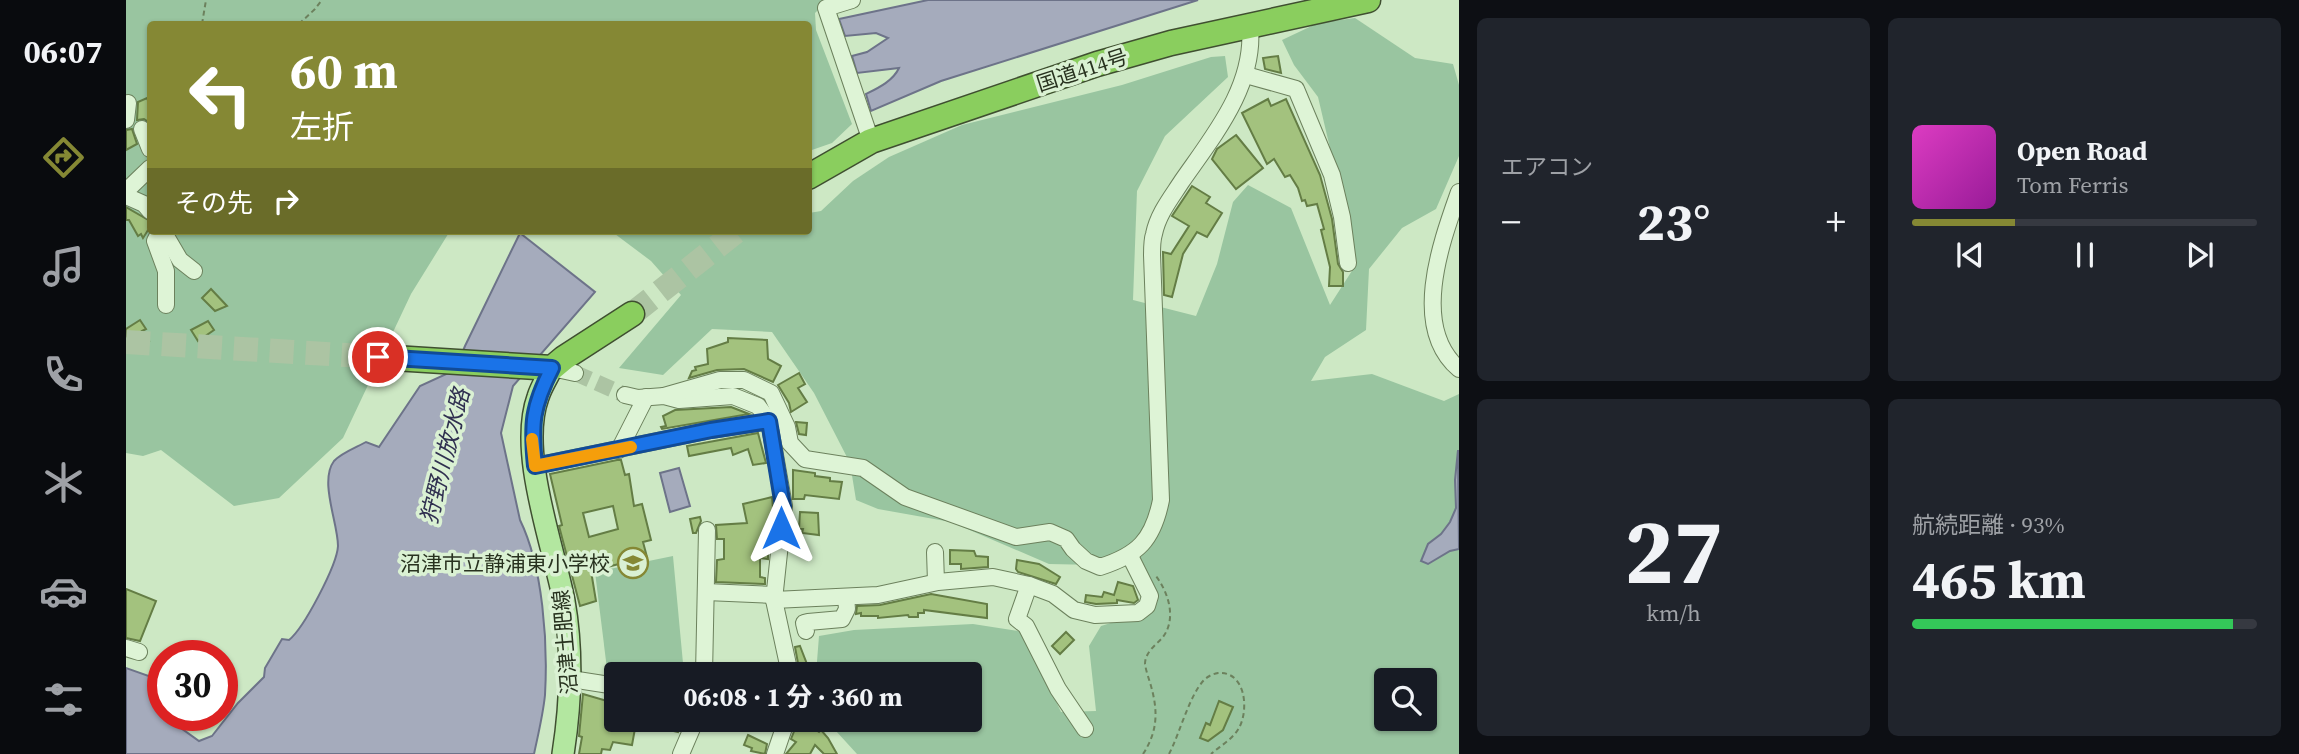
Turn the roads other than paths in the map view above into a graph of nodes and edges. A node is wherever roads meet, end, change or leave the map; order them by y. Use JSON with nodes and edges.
{"nodes":[{"id":1,"x":852,"y":0,"type":"edge"},
{"id":2,"x":1368,"y":0,"type":"edge"},
{"id":3,"x":1250,"y":27,"type":"junction"},
{"id":4,"x":1246,"y":75,"type":"junction"},
{"id":5,"x":128,"y":103,"type":"dead end"},
{"id":6,"x":126,"y":120,"type":"edge"},
{"id":7,"x":142,"y":129,"type":"dead end"},
{"id":8,"x":872,"y":141,"type":"junction"},
{"id":9,"x":147,"y":142,"type":"edge"},
{"id":10,"x":147,"y":172,"type":"edge"},
{"id":11,"x":812,"y":175,"type":"edge"},
{"id":12,"x":126,"y":191,"type":"edge"},
{"id":13,"x":1459,"y":191,"type":"edge"},
{"id":14,"x":126,"y":196,"type":"edge"},
{"id":15,"x":147,"y":209,"type":"edge"},
{"id":16,"x":159,"y":235,"type":"edge"},
{"id":17,"x":164,"y":235,"type":"edge"},
{"id":18,"x":1348,"y":263,"type":"dead end"},
{"id":19,"x":194,"y":271,"type":"dead end"},
{"id":20,"x":166,"y":305,"type":"dead end"},
{"id":21,"x":632,"y":314,"type":"tunnel mouth"},
{"id":22,"x":378,"y":357,"type":"tunnel mouth"},
{"id":23,"x":1459,"y":369,"type":"edge"},
{"id":24,"x":555,"y":370,"type":"junction"},
{"id":25,"x":625,"y":395,"type":"tunnel mouth"},
{"id":26,"x":664,"y":396,"type":"junction"},
{"id":27,"x":646,"y":397,"type":"junction"},
{"id":28,"x":769,"y":421,"type":"junction"},
{"id":29,"x":619,"y":450,"type":"junction"},
{"id":30,"x":535,"y":466,"type":"junction"},
{"id":31,"x":707,"y":530,"type":"dead end"},
{"id":32,"x":935,"y":552,"type":"dead end"},
{"id":33,"x":1130,"y":556,"type":"junction"},
{"id":34,"x":936,"y":582,"type":"junction"},
{"id":35,"x":1029,"y":584,"type":"junction"},
{"id":36,"x":706,"y":592,"type":"junction"},
{"id":37,"x":775,"y":597,"type":"junction"},
{"id":38,"x":846,"y":597,"type":"junction"},
{"id":39,"x":806,"y":631,"type":"dead end"},
{"id":40,"x":704,"y":662,"type":"edge"},
{"id":41,"x":788,"y":662,"type":"edge"},
{"id":42,"x":571,"y":678,"type":"junction"},
{"id":43,"x":604,"y":684,"type":"edge"},
{"id":44,"x":1084,"y":722,"type":"dead end"},
{"id":45,"x":690,"y":732,"type":"edge"},
{"id":46,"x":783,"y":732,"type":"edge"},
{"id":47,"x":563,"y":754,"type":"edge"},
{"id":48,"x":681,"y":754,"type":"edge"},
{"id":49,"x":775,"y":754,"type":"edge"}],
"edges":[{"from":1,"to":8,"type":"street"},
{"from":2,"to":3,"type":"highway","name":"国道414号"},
{"from":3,"to":4,"type":"street"},
{"from":3,"to":8,"type":"highway","name":"国道414号"},
{"from":4,"to":18,"type":"street"},
{"from":4,"to":33,"type":"street"},
{"from":5,"to":6,"type":"street"},
{"from":7,"to":9,"type":"street"},
{"from":8,"to":11,"type":"highway","name":"国道414号"},
{"from":10,"to":12,"type":"street"},
{"from":13,"to":23,"type":"street"},
{"from":14,"to":15,"type":"street"},
{"from":16,"to":20,"type":"street"},
{"from":17,"to":19,"type":"street"},
{"from":21,"to":24,"type":"highway"},
{"from":22,"to":24,"type":"highway"},
{"from":24,"to":30,"type":"main road","name":"沼津土肥線"},
{"from":25,"to":27,"type":"street"},
{"from":26,"to":27,"type":"street"},
{"from":26,"to":28,"type":"street"},
{"from":26,"to":33,"type":"street"},
{"from":27,"to":29,"type":"street"},
{"from":28,"to":29,"type":"street"},
{"from":28,"to":37,"type":"street"},
{"from":29,"to":30,"type":"street"},
{"from":30,"to":42,"type":"main road","name":"沼津土肥線"},
{"from":31,"to":36,"type":"street"},
{"from":32,"to":34,"type":"street"},
{"from":33,"to":35,"type":"street"},
{"from":34,"to":35,"type":"street"},
{"from":34,"to":38,"type":"street"},
{"from":35,"to":44,"type":"street"},
{"from":36,"to":37,"type":"street"},
{"from":36,"to":40,"type":"street"},
{"from":37,"to":38,"type":"street"},
{"from":37,"to":41,"type":"street"},
{"from":38,"to":39,"type":"street"},
{"from":42,"to":43,"type":"street"},
{"from":42,"to":47,"type":"main road","name":"沼津土肥線"},
{"from":45,"to":48,"type":"street"},
{"from":46,"to":49,"type":"street"}]}
